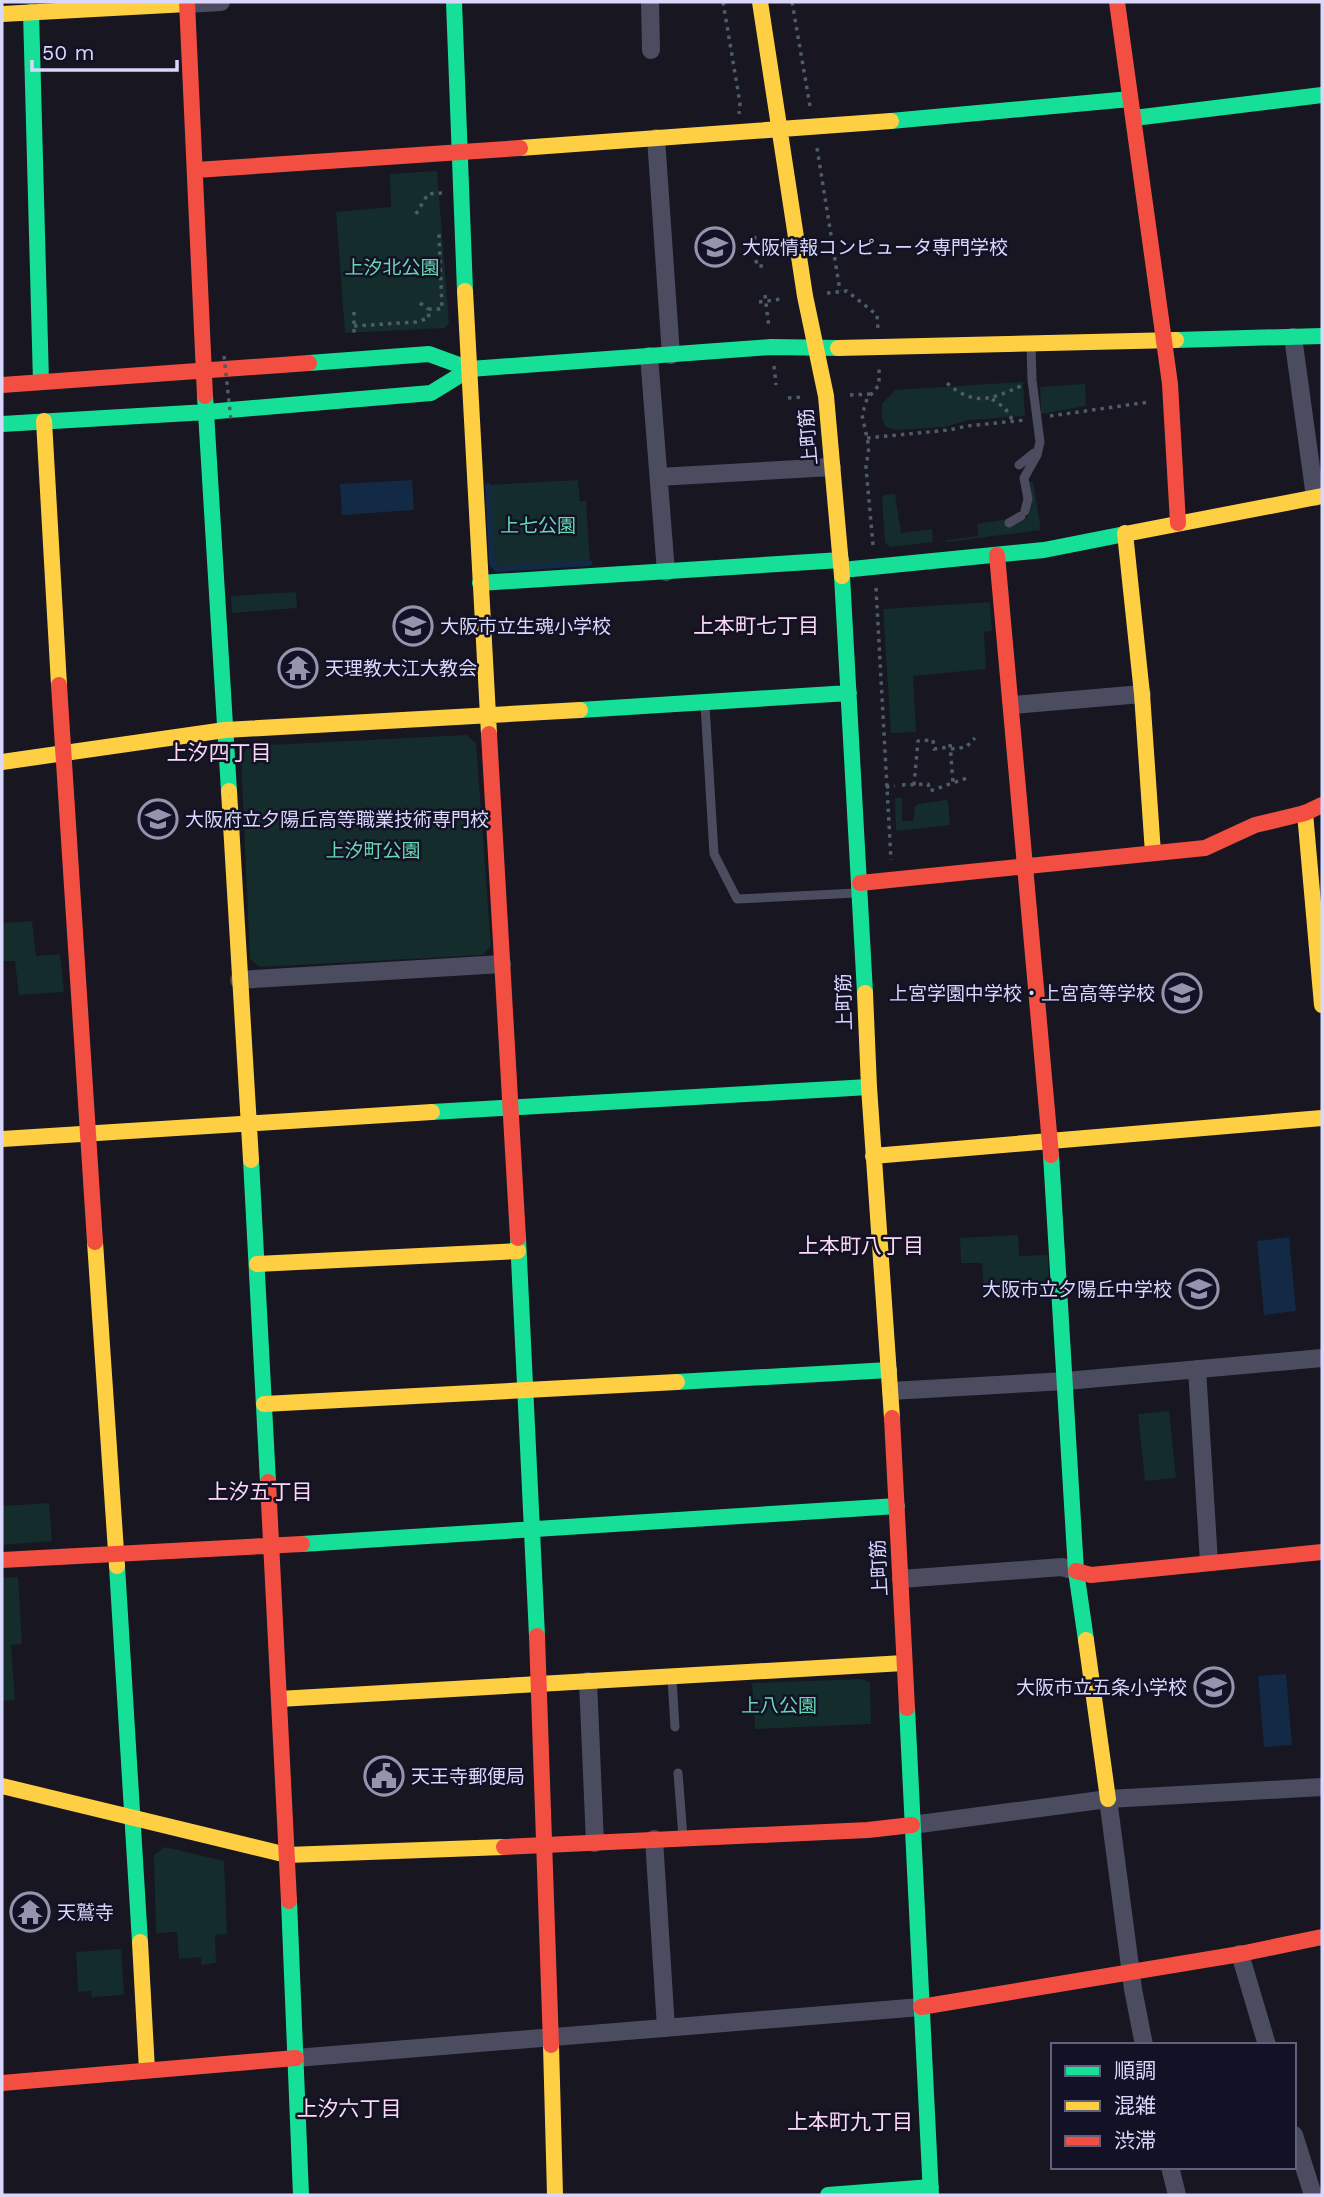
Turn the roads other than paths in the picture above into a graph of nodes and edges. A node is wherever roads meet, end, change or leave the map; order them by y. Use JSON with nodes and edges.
{"nodes":[{"id":1,"x":221,"y":2,"type":"edge"},
{"id":2,"x":454,"y":2,"type":"edge"},
{"id":3,"x":650,"y":2,"type":"edge"},
{"id":4,"x":760,"y":2,"type":"edge"},
{"id":5,"x":1117,"y":2,"type":"edge"},
{"id":6,"x":187,"y":3,"type":"edge"},
{"id":7,"x":32,"y":12,"type":"junction"},
{"id":8,"x":2,"y":14,"type":"edge"},
{"id":9,"x":651,"y":50,"type":"dead end"},
{"id":10,"x":1322,"y":95,"type":"edge"},
{"id":11,"x":1129,"y":99,"type":"junction"},
{"id":12,"x":1134,"y":118,"type":"junction"},
{"id":13,"x":778,"y":129,"type":"junction"},
{"id":14,"x":656,"y":138,"type":"junction"},
{"id":15,"x":459,"y":152,"type":"junction"},
{"id":16,"x":196,"y":170,"type":"junction"},
{"id":17,"x":1322,"y":336,"type":"edge"},
{"id":18,"x":1293,"y":337,"type":"junction"},
{"id":19,"x":1163,"y":340,"type":"junction"},
{"id":20,"x":1031,"y":344,"type":"junction"},
{"id":21,"x":816,"y":346,"type":"junction"},
{"id":22,"x":671,"y":355,"type":"junction"},
{"id":23,"x":649,"y":356,"type":"junction"},
{"id":24,"x":470,"y":369,"type":"junction"},
{"id":25,"x":204,"y":370,"type":"junction"},
{"id":26,"x":41,"y":382,"type":"junction"},
{"id":27,"x":2,"y":385,"type":"edge"},
{"id":28,"x":207,"y":412,"type":"junction"},
{"id":29,"x":44,"y":421,"type":"junction"},
{"id":30,"x":2,"y":424,"type":"edge"},
{"id":31,"x":1039,"y":434,"type":"junction"},
{"id":32,"x":1019,"y":465,"type":"dead end"},
{"id":33,"x":832,"y":467,"type":"junction"},
{"id":34,"x":659,"y":477,"type":"junction"},
{"id":35,"x":1318,"y":496,"type":"edge"},
{"id":36,"x":1009,"y":523,"type":"dead end"},
{"id":37,"x":1178,"y":523,"type":"junction"},
{"id":38,"x":1125,"y":533,"type":"junction"},
{"id":39,"x":998,"y":555,"type":"junction"},
{"id":40,"x":841,"y":565,"type":"junction"},
{"id":41,"x":666,"y":572,"type":"junction"},
{"id":42,"x":480,"y":583,"type":"junction"},
{"id":43,"x":849,"y":693,"type":"junction"},
{"id":44,"x":1142,"y":694,"type":"junction"},
{"id":45,"x":705,"y":702,"type":"junction"},
{"id":46,"x":1012,"y":705,"type":"junction"},
{"id":47,"x":488,"y":716,"type":"junction"},
{"id":48,"x":225,"y":730,"type":"junction"},
{"id":49,"x":62,"y":754,"type":"junction"},
{"id":50,"x":2,"y":762,"type":"edge"},
{"id":51,"x":1322,"y":805,"type":"edge"},
{"id":52,"x":1306,"y":813,"type":"junction"},
{"id":53,"x":1153,"y":853,"type":"junction"},
{"id":54,"x":1026,"y":867,"type":"junction"},
{"id":55,"x":861,"y":888,"type":"junction"},
{"id":56,"x":1317,"y":891,"type":"edge"},
{"id":57,"x":1319,"y":944,"type":"edge"},
{"id":58,"x":502,"y":964,"type":"junction"},
{"id":59,"x":239,"y":980,"type":"junction"},
{"id":60,"x":1322,"y":1005,"type":"edge"},
{"id":61,"x":869,"y":1087,"type":"junction"},
{"id":62,"x":511,"y":1107,"type":"junction"},
{"id":63,"x":1322,"y":1118,"type":"edge"},
{"id":64,"x":247,"y":1125,"type":"junction"},
{"id":65,"x":89,"y":1133,"type":"junction"},
{"id":66,"x":2,"y":1139,"type":"edge"},
{"id":67,"x":1050,"y":1142,"type":"junction"},
{"id":68,"x":873,"y":1156,"type":"junction"},
{"id":69,"x":518,"y":1251,"type":"junction"},
{"id":70,"x":257,"y":1264,"type":"junction"},
{"id":71,"x":1322,"y":1358,"type":"edge"},
{"id":72,"x":1197,"y":1369,"type":"junction"},
{"id":73,"x":890,"y":1370,"type":"junction"},
{"id":74,"x":1066,"y":1381,"type":"junction"},
{"id":75,"x":525,"y":1391,"type":"junction"},
{"id":76,"x":891,"y":1391,"type":"junction"},
{"id":77,"x":264,"y":1404,"type":"junction"},
{"id":78,"x":897,"y":1506,"type":"junction"},
{"id":79,"x":533,"y":1528,"type":"junction"},
{"id":80,"x":270,"y":1546,"type":"junction"},
{"id":81,"x":1322,"y":1552,"type":"edge"},
{"id":82,"x":117,"y":1555,"type":"junction"},
{"id":83,"x":2,"y":1560,"type":"edge"},
{"id":84,"x":1209,"y":1562,"type":"junction"},
{"id":85,"x":1076,"y":1571,"type":"junction"},
{"id":86,"x":901,"y":1579,"type":"junction"},
{"id":87,"x":904,"y":1663,"type":"junction"},
{"id":88,"x":672,"y":1678,"type":"junction"},
{"id":89,"x":588,"y":1681,"type":"junction"},
{"id":90,"x":538,"y":1684,"type":"junction"},
{"id":91,"x":279,"y":1699,"type":"junction"},
{"id":92,"x":675,"y":1727,"type":"dead end"},
{"id":93,"x":678,"y":1773,"type":"dead end"},
{"id":94,"x":2,"y":1786,"type":"edge"},
{"id":95,"x":1322,"y":1787,"type":"edge"},
{"id":96,"x":1108,"y":1799,"type":"junction"},
{"id":97,"x":134,"y":1818,"type":"junction"},
{"id":98,"x":912,"y":1825,"type":"junction"},
{"id":99,"x":683,"y":1838,"type":"junction"},
{"id":100,"x":654,"y":1839,"type":"junction"},
{"id":101,"x":595,"y":1843,"type":"junction"},
{"id":102,"x":544,"y":1846,"type":"junction"},
{"id":103,"x":287,"y":1855,"type":"junction"},
{"id":104,"x":1322,"y":1937,"type":"edge"},
{"id":105,"x":1240,"y":1954,"type":"junction"},
{"id":106,"x":1132,"y":1972,"type":"junction"},
{"id":107,"x":921,"y":2007,"type":"junction"},
{"id":108,"x":666,"y":2028,"type":"junction"},
{"id":109,"x":551,"y":2038,"type":"junction"},
{"id":110,"x":1144,"y":2043,"type":"edge"},
{"id":111,"x":1266,"y":2043,"type":"edge"},
{"id":112,"x":296,"y":2057,"type":"junction"},
{"id":113,"x":147,"y":2070,"type":"junction"},
{"id":114,"x":2,"y":2083,"type":"edge"},
{"id":115,"x":1296,"y":2142,"type":"edge"},
{"id":116,"x":1170,"y":2169,"type":"edge"},
{"id":117,"x":931,"y":2191,"type":"edge"},
{"id":118,"x":301,"y":2195,"type":"edge"},
{"id":119,"x":555,"y":2195,"type":"edge"},
{"id":120,"x":828,"y":2195,"type":"edge"},
{"id":121,"x":1177,"y":2195,"type":"edge"},
{"id":122,"x":1312,"y":2195,"type":"edge"}],
"edges":[{"from":1,"to":6,"type":"street"},
{"from":2,"to":15,"type":"street"},
{"from":3,"to":9,"type":"street"},
{"from":4,"to":13,"type":"street","name":"上町筋"},
{"from":5,"to":11,"type":"street"},
{"from":6,"to":7,"type":"street"},
{"from":6,"to":16,"type":"street"},
{"from":7,"to":8,"type":"street"},
{"from":7,"to":26,"type":"street"},
{"from":10,"to":12,"type":"street"},
{"from":11,"to":12,"type":"street"},
{"from":11,"to":13,"type":"street"},
{"from":12,"to":19,"type":"street"},
{"from":13,"to":14,"type":"street"},
{"from":13,"to":21,"type":"street","name":"上町筋"},
{"from":14,"to":15,"type":"street"},
{"from":14,"to":22,"type":"street"},
{"from":15,"to":16,"type":"street"},
{"from":15,"to":24,"type":"street"},
{"from":16,"to":25,"type":"street"},
{"from":17,"to":18,"type":"street"},
{"from":18,"to":19,"type":"street"},
{"from":18,"to":35,"type":"street"},
{"from":19,"to":20,"type":"street"},
{"from":19,"to":37,"type":"street"},
{"from":20,"to":21,"type":"street"},
{"from":20,"to":31,"type":"lane"},
{"from":21,"to":22,"type":"street"},
{"from":21,"to":33,"type":"street","name":"上町筋"},
{"from":22,"to":23,"type":"street"},
{"from":23,"to":24,"type":"street"},
{"from":23,"to":34,"type":"street"},
{"from":24,"to":25,"type":"street"},
{"from":24,"to":28,"type":"street"},
{"from":24,"to":42,"type":"street"},
{"from":25,"to":26,"type":"street"},
{"from":25,"to":28,"type":"street"},
{"from":26,"to":27,"type":"street"},
{"from":28,"to":29,"type":"street"},
{"from":28,"to":48,"type":"street"},
{"from":29,"to":30,"type":"street"},
{"from":29,"to":49,"type":"street"},
{"from":31,"to":32,"type":"lane"},
{"from":31,"to":36,"type":"lane"},
{"from":33,"to":34,"type":"street"},
{"from":33,"to":40,"type":"street","name":"上町筋"},
{"from":34,"to":41,"type":"street"},
{"from":35,"to":37,"type":"street"},
{"from":37,"to":38,"type":"street"},
{"from":38,"to":39,"type":"street"},
{"from":38,"to":44,"type":"street"},
{"from":39,"to":40,"type":"street"},
{"from":39,"to":46,"type":"street"},
{"from":40,"to":41,"type":"street"},
{"from":40,"to":43,"type":"street","name":"上町筋"},
{"from":41,"to":42,"type":"street"},
{"from":42,"to":47,"type":"street"},
{"from":43,"to":45,"type":"street"},
{"from":43,"to":55,"type":"street","name":"上町筋"},
{"from":44,"to":46,"type":"street"},
{"from":44,"to":53,"type":"street"},
{"from":45,"to":47,"type":"street"},
{"from":45,"to":55,"type":"lane"},
{"from":46,"to":54,"type":"street"},
{"from":47,"to":48,"type":"street"},
{"from":47,"to":58,"type":"street"},
{"from":48,"to":49,"type":"street"},
{"from":48,"to":59,"type":"street"},
{"from":49,"to":50,"type":"street"},
{"from":49,"to":65,"type":"street"},
{"from":51,"to":52,"type":"street"},
{"from":52,"to":53,"type":"street"},
{"from":52,"to":56,"type":"street"},
{"from":53,"to":54,"type":"street"},
{"from":54,"to":55,"type":"street"},
{"from":54,"to":67,"type":"street"},
{"from":55,"to":61,"type":"street","name":"上町筋"},
{"from":56,"to":57,"type":"street"},
{"from":57,"to":60,"type":"street"},
{"from":58,"to":59,"type":"street"},
{"from":58,"to":62,"type":"street"},
{"from":59,"to":64,"type":"street"},
{"from":61,"to":62,"type":"street"},
{"from":61,"to":68,"type":"street","name":"上町筋"},
{"from":62,"to":64,"type":"street"},
{"from":62,"to":69,"type":"street"},
{"from":63,"to":67,"type":"street"},
{"from":64,"to":65,"type":"street"},
{"from":64,"to":70,"type":"street"},
{"from":65,"to":66,"type":"street"},
{"from":65,"to":82,"type":"street"},
{"from":67,"to":68,"type":"street"},
{"from":67,"to":74,"type":"street"},
{"from":68,"to":73,"type":"street","name":"上町筋"},
{"from":69,"to":70,"type":"street"},
{"from":69,"to":75,"type":"street"},
{"from":70,"to":77,"type":"street"},
{"from":71,"to":72,"type":"street"},
{"from":72,"to":74,"type":"street"},
{"from":72,"to":84,"type":"street"},
{"from":73,"to":75,"type":"street"},
{"from":73,"to":76,"type":"street","name":"上町筋"},
{"from":74,"to":76,"type":"street"},
{"from":74,"to":85,"type":"street"},
{"from":75,"to":77,"type":"street"},
{"from":75,"to":79,"type":"street"},
{"from":76,"to":78,"type":"street","name":"上町筋"},
{"from":77,"to":80,"type":"street"},
{"from":78,"to":79,"type":"street"},
{"from":78,"to":86,"type":"street","name":"上町筋"},
{"from":79,"to":80,"type":"street"},
{"from":79,"to":90,"type":"street"},
{"from":80,"to":82,"type":"street"},
{"from":80,"to":91,"type":"street"},
{"from":81,"to":84,"type":"street"},
{"from":82,"to":83,"type":"street"},
{"from":82,"to":97,"type":"street"},
{"from":84,"to":85,"type":"street"},
{"from":85,"to":86,"type":"street"},
{"from":85,"to":96,"type":"street"},
{"from":86,"to":87,"type":"street","name":"上町筋"},
{"from":87,"to":88,"type":"street"},
{"from":87,"to":98,"type":"street","name":"上町筋"},
{"from":88,"to":89,"type":"street"},
{"from":88,"to":92,"type":"lane"},
{"from":89,"to":90,"type":"street"},
{"from":89,"to":101,"type":"street"},
{"from":90,"to":91,"type":"street"},
{"from":90,"to":102,"type":"street"},
{"from":91,"to":103,"type":"street"},
{"from":93,"to":99,"type":"lane"},
{"from":94,"to":97,"type":"street"},
{"from":95,"to":96,"type":"street"},
{"from":96,"to":98,"type":"street"},
{"from":96,"to":106,"type":"street"},
{"from":97,"to":103,"type":"street"},
{"from":97,"to":113,"type":"street"},
{"from":98,"to":99,"type":"street"},
{"from":98,"to":107,"type":"street","name":"上町筋"},
{"from":99,"to":100,"type":"street"},
{"from":100,"to":101,"type":"street"},
{"from":100,"to":108,"type":"street"},
{"from":101,"to":102,"type":"street"},
{"from":102,"to":103,"type":"street"},
{"from":102,"to":109,"type":"street"},
{"from":103,"to":112,"type":"street"},
{"from":104,"to":105,"type":"street"},
{"from":105,"to":106,"type":"street"},
{"from":105,"to":111,"type":"street"},
{"from":106,"to":107,"type":"street"},
{"from":106,"to":110,"type":"street"},
{"from":107,"to":108,"type":"street"},
{"from":107,"to":117,"type":"street","name":"上町筋"},
{"from":108,"to":109,"type":"street"},
{"from":109,"to":112,"type":"street"},
{"from":109,"to":119,"type":"street"},
{"from":112,"to":113,"type":"street"},
{"from":112,"to":118,"type":"street"},
{"from":113,"to":114,"type":"street"},
{"from":115,"to":122,"type":"street"},
{"from":116,"to":121,"type":"street"},
{"from":117,"to":120,"type":"street"}]}
